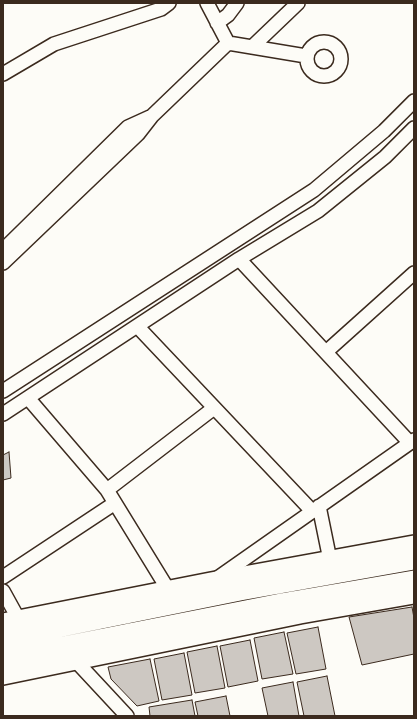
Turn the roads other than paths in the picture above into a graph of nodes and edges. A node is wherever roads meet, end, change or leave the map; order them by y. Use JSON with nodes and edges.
{"nodes":[{"id":1,"x":169,"y":3,"type":"edge"},
{"id":2,"x":207,"y":3,"type":"edge"},
{"id":3,"x":237,"y":3,"type":"edge"},
{"id":4,"x":298,"y":3,"type":"edge"},
{"id":5,"x":218,"y":23,"type":"junction"},
{"id":6,"x":228,"y":43,"type":"junction"},
{"id":7,"x":252,"y":47,"type":"junction"},
{"id":8,"x":306,"y":56,"type":"dead end"},
{"id":9,"x":3,"y":74,"type":"edge"},
{"id":10,"x":414,"y":101,"type":"edge"},
{"id":11,"x":152,"y":116,"type":"junction"},
{"id":12,"x":414,"y":128,"type":"edge"},
{"id":13,"x":3,"y":250,"type":"edge"},
{"id":14,"x":239,"y":259,"type":"junction"},
{"id":15,"x":3,"y":263,"type":"edge"},
{"id":16,"x":414,"y":273,"type":"edge"},
{"id":17,"x":137,"y":326,"type":"junction"},
{"id":18,"x":326,"y":352,"type":"junction"},
{"id":19,"x":3,"y":391,"type":"edge"},
{"id":20,"x":28,"y":398,"type":"junction"},
{"id":21,"x":214,"y":408,"type":"junction"},
{"id":22,"x":3,"y":414,"type":"edge"},
{"id":23,"x":412,"y":442,"type":"edge"},
{"id":24,"x":107,"y":490,"type":"junction"},
{"id":25,"x":115,"y":503,"type":"junction"},
{"id":26,"x":316,"y":509,"type":"junction"},
{"id":27,"x":414,"y":545,"type":"edge"},
{"id":28,"x":330,"y":560,"type":"junction"},
{"id":29,"x":414,"y":560,"type":"edge"},
{"id":30,"x":3,"y":577,"type":"edge"},
{"id":31,"x":414,"y":580,"type":"edge"},
{"id":32,"x":211,"y":582,"type":"junction"},
{"id":33,"x":3,"y":591,"type":"edge"},
{"id":34,"x":169,"y":591,"type":"junction"},
{"id":35,"x":414,"y":594,"type":"edge"},
{"id":36,"x":11,"y":622,"type":"edge"},
{"id":37,"x":3,"y":639,"type":"edge"},
{"id":38,"x":3,"y":658,"type":"edge"},
{"id":39,"x":74,"y":660,"type":"junction"},
{"id":40,"x":3,"y":675,"type":"edge"},
{"id":41,"x":127,"y":716,"type":"edge"}],
"edges":[{"from":1,"to":9,"type":"street"},
{"from":2,"to":5,"type":"street"},
{"from":3,"to":5,"type":"street"},
{"from":4,"to":7,"type":"street"},
{"from":5,"to":6,"type":"street"},
{"from":6,"to":7,"type":"street"},
{"from":6,"to":11,"type":"street"},
{"from":7,"to":8,"type":"street"},
{"from":10,"to":19,"type":"street"},
{"from":11,"to":13,"type":"street"},
{"from":11,"to":15,"type":"street"},
{"from":12,"to":14,"type":"street"},
{"from":14,"to":17,"type":"street"},
{"from":14,"to":18,"type":"street"},
{"from":16,"to":18,"type":"street"},
{"from":17,"to":20,"type":"street"},
{"from":17,"to":21,"type":"street"},
{"from":18,"to":23,"type":"street"},
{"from":20,"to":22,"type":"street"},
{"from":20,"to":24,"type":"street"},
{"from":21,"to":24,"type":"street"},
{"from":21,"to":26,"type":"street"},
{"from":23,"to":26,"type":"street"},
{"from":24,"to":25,"type":"street"},
{"from":25,"to":30,"type":"street"},
{"from":25,"to":34,"type":"street"},
{"from":26,"to":28,"type":"street"},
{"from":26,"to":32,"type":"street"},
{"from":27,"to":28,"type":"main road"},
{"from":28,"to":32,"type":"main road"},
{"from":29,"to":37,"type":"main road"},
{"from":31,"to":38,"type":"main road"},
{"from":32,"to":34,"type":"main road"},
{"from":33,"to":36,"type":"street"},
{"from":34,"to":36,"type":"main road"},
{"from":35,"to":39,"type":"main road"},
{"from":39,"to":40,"type":"main road"},
{"from":39,"to":41,"type":"street"}]}
